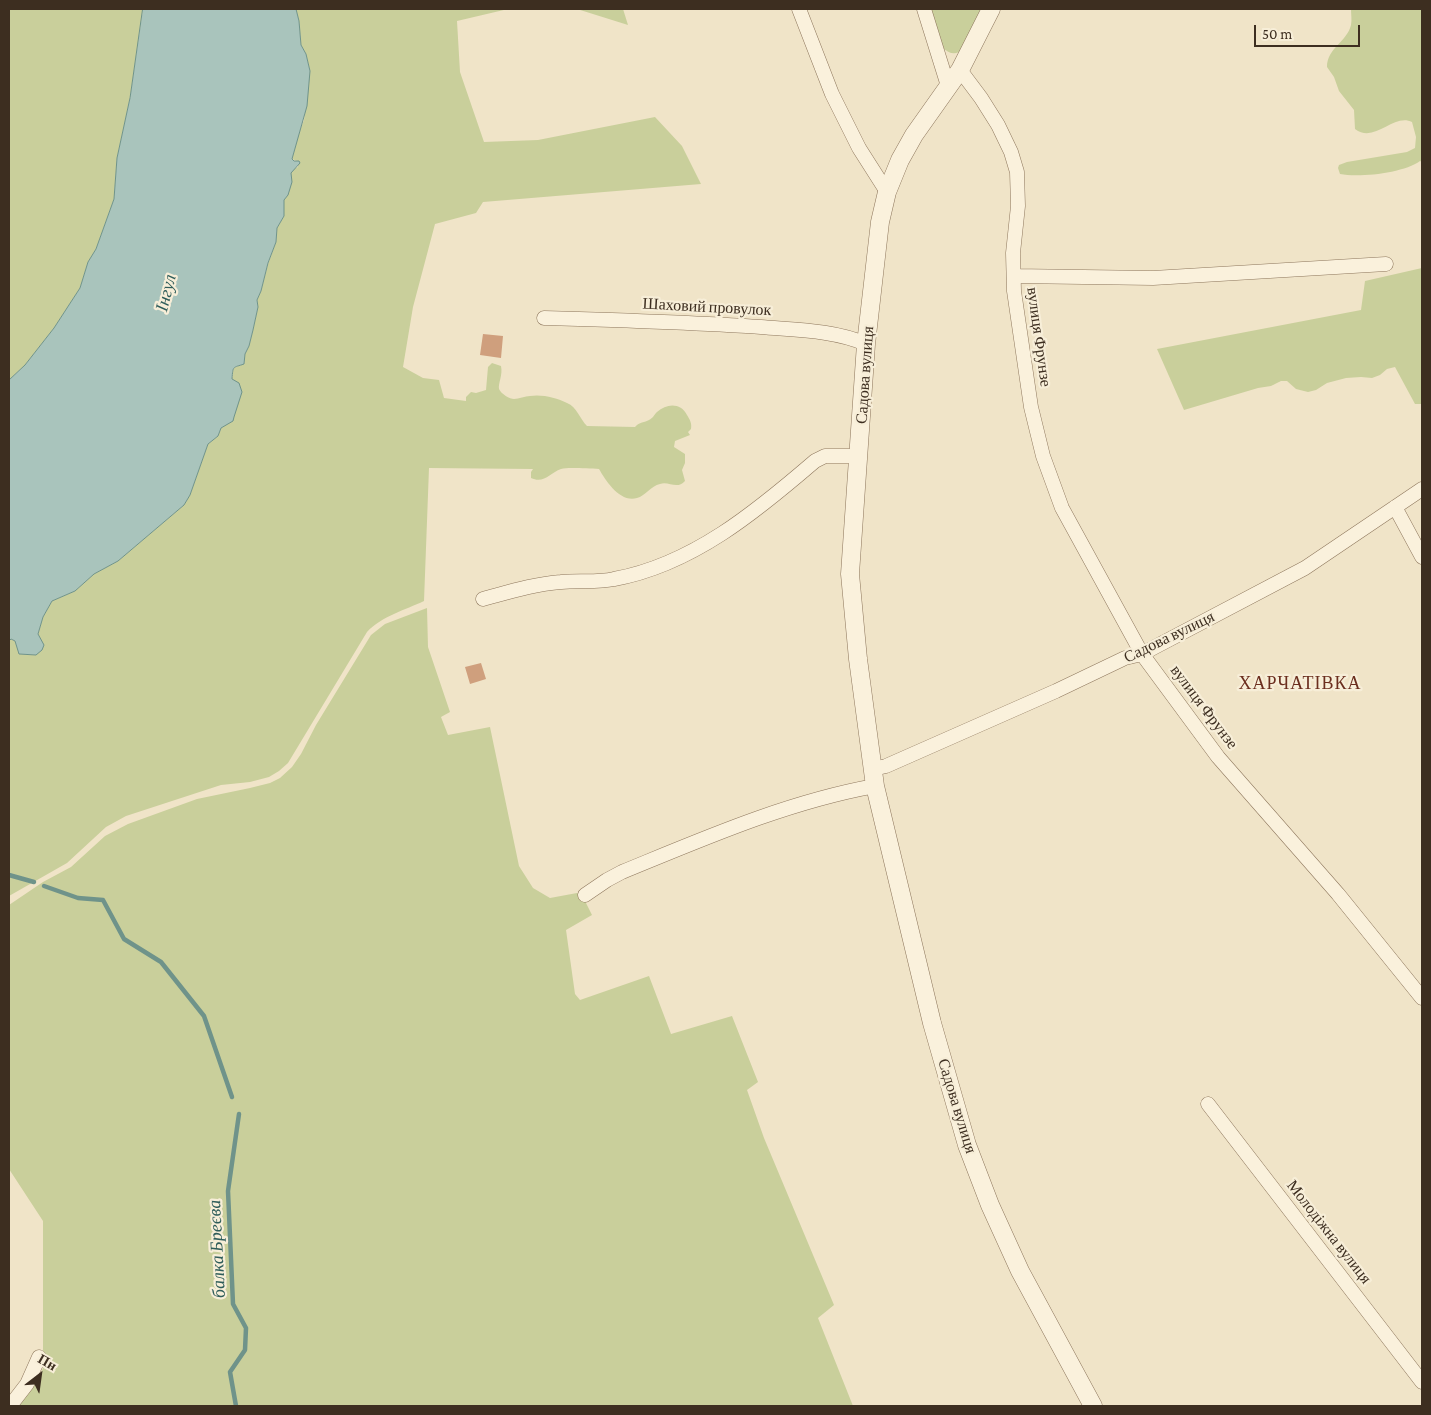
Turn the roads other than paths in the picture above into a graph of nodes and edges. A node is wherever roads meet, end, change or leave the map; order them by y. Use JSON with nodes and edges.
{"nodes":[{"id":1,"x":799,"y":9,"type":"edge"},
{"id":2,"x":924,"y":9,"type":"edge"},
{"id":3,"x":991,"y":9,"type":"edge"},
{"id":4,"x":960,"y":70,"type":"junction"},
{"id":5,"x":948,"y":86,"type":"junction"},
{"id":6,"x":887,"y":192,"type":"junction"},
{"id":7,"x":1386,"y":264,"type":"dead end"},
{"id":8,"x":1014,"y":276,"type":"junction"},
{"id":9,"x":544,"y":318,"type":"dead end"},
{"id":10,"x":866,"y":344,"type":"junction"},
{"id":11,"x":859,"y":456,"type":"junction"},
{"id":12,"x":1422,"y":489,"type":"edge"},
{"id":13,"x":1395,"y":507,"type":"junction"},
{"id":14,"x":1422,"y":557,"type":"edge"},
{"id":15,"x":483,"y":599,"type":"dead end"},
{"id":16,"x":1142,"y":654,"type":"junction"},
{"id":17,"x":874,"y":778,"type":"junction"},
{"id":18,"x":585,"y":895,"type":"dead end"},
{"id":19,"x":1422,"y":998,"type":"edge"},
{"id":20,"x":1208,"y":1104,"type":"dead end"},
{"id":21,"x":39,"y":1357,"type":"dead end"},
{"id":22,"x":1422,"y":1382,"type":"edge"},
{"id":23,"x":10,"y":1406,"type":"edge"},
{"id":24,"x":1093,"y":1406,"type":"edge"}],
"edges":[{"from":1,"to":6,"type":"street"},
{"from":2,"to":5,"type":"street"},
{"from":3,"to":4,"type":"street","name":"Садова вулиця"},
{"from":4,"to":5,"type":"street","name":"Садова вулиця"},
{"from":4,"to":8,"type":"street","name":"вулиця Фрунзе"},
{"from":5,"to":6,"type":"street","name":"Садова вулиця"},
{"from":6,"to":10,"type":"street","name":"Садова вулиця"},
{"from":7,"to":8,"type":"street","name":"вулиця Фрунзе"},
{"from":8,"to":16,"type":"street","name":"вулиця Фрунзе"},
{"from":9,"to":10,"type":"street","name":"Шаховий провулок"},
{"from":10,"to":11,"type":"street","name":"Садова вулиця"},
{"from":11,"to":15,"type":"street"},
{"from":11,"to":17,"type":"street","name":"Садова вулиця"},
{"from":12,"to":13,"type":"street","name":"Садова вулиця"},
{"from":13,"to":14,"type":"street"},
{"from":13,"to":16,"type":"street","name":"Садова вулиця"},
{"from":16,"to":17,"type":"street","name":"Садова вулиця"},
{"from":16,"to":19,"type":"street","name":"вулиця Фрунзе"},
{"from":17,"to":18,"type":"street","name":"Садова вулиця"},
{"from":17,"to":24,"type":"street","name":"Садова вулиця"},
{"from":20,"to":22,"type":"street","name":"Молодіжна вулиця"},
{"from":21,"to":23,"type":"street"}]}
